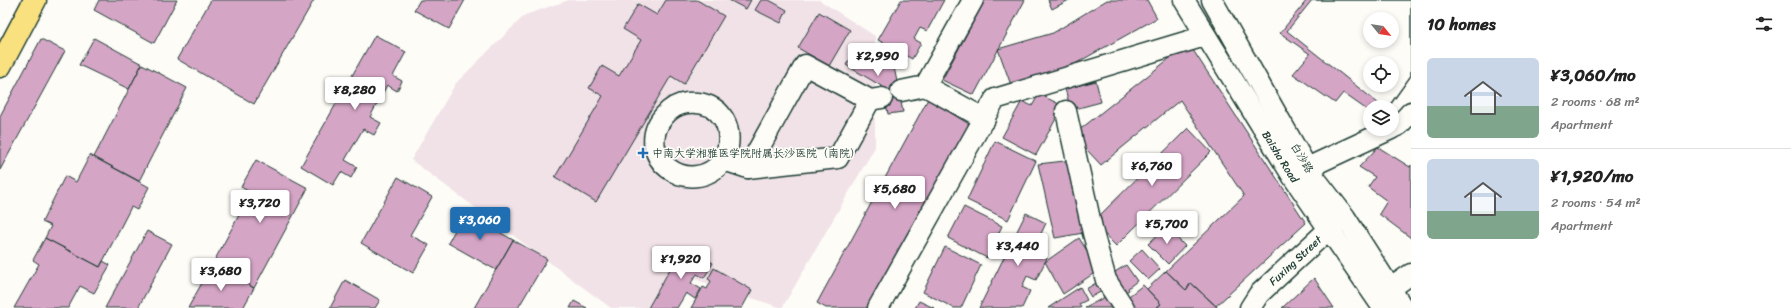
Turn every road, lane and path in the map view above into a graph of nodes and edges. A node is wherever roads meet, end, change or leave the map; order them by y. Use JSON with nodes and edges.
{"nodes":[{"id":1,"x":35,"y":0,"type":"edge"},
{"id":2,"x":973,"y":0,"type":"edge"},
{"id":3,"x":1184,"y":0,"type":"edge"},
{"id":4,"x":1212,"y":0,"type":"edge"},
{"id":5,"x":1205,"y":36,"type":"junction"},
{"id":6,"x":0,"y":66,"type":"edge"},
{"id":7,"x":925,"y":86,"type":"junction"},
{"id":8,"x":901,"y":91,"type":"dead end"},
{"id":9,"x":1066,"y":111,"type":"dead end"},
{"id":10,"x":1411,"y":112,"type":"edge"},
{"id":11,"x":985,"y":119,"type":"junction"},
{"id":12,"x":1399,"y":125,"type":"edge"},
{"id":13,"x":1376,"y":136,"type":"edge"},
{"id":14,"x":724,"y":160,"type":"dead end"},
{"id":15,"x":748,"y":168,"type":"junction"},
{"id":16,"x":1307,"y":168,"type":"junction"},
{"id":17,"x":1345,"y":217,"type":"junction"},
{"id":18,"x":1329,"y":229,"type":"junction"},
{"id":19,"x":1411,"y":274,"type":"edge"},
{"id":20,"x":1391,"y":288,"type":"junction"},
{"id":21,"x":878,"y":308,"type":"edge"},
{"id":22,"x":1124,"y":308,"type":"edge"},
{"id":23,"x":1250,"y":308,"type":"edge"},
{"id":24,"x":1383,"y":308,"type":"edge"},
{"id":25,"x":1403,"y":308,"type":"edge"}],
"edges":[{"from":1,"to":6,"type":"main road"},
{"from":2,"to":7,"type":"street"},
{"from":3,"to":5,"type":"street","name":"Baisha Road"},
{"from":4,"to":16,"type":"street","name":"白沙路"},
{"from":5,"to":11,"type":"street"},
{"from":5,"to":18,"type":"street","name":"Baisha Road"},
{"from":7,"to":8,"type":"street"},
{"from":7,"to":11,"type":"street"},
{"from":9,"to":22,"type":"street"},
{"from":10,"to":12,"type":"street"},
{"from":11,"to":21,"type":"street"},
{"from":13,"to":16,"type":"street"},
{"from":14,"to":15,"type":"street"},
{"from":15,"to":15,"type":"street"},
{"from":16,"to":17,"type":"street","name":"白沙路"},
{"from":17,"to":18,"type":"street","name":"Fuxing Street"},
{"from":17,"to":20,"type":"street","name":"白沙路"},
{"from":18,"to":23,"type":"street","name":"Fuxing Street"},
{"from":18,"to":24,"type":"street","name":"Baisha Road"},
{"from":19,"to":20,"type":"street"},
{"from":20,"to":25,"type":"street","name":"白沙路"}]}
